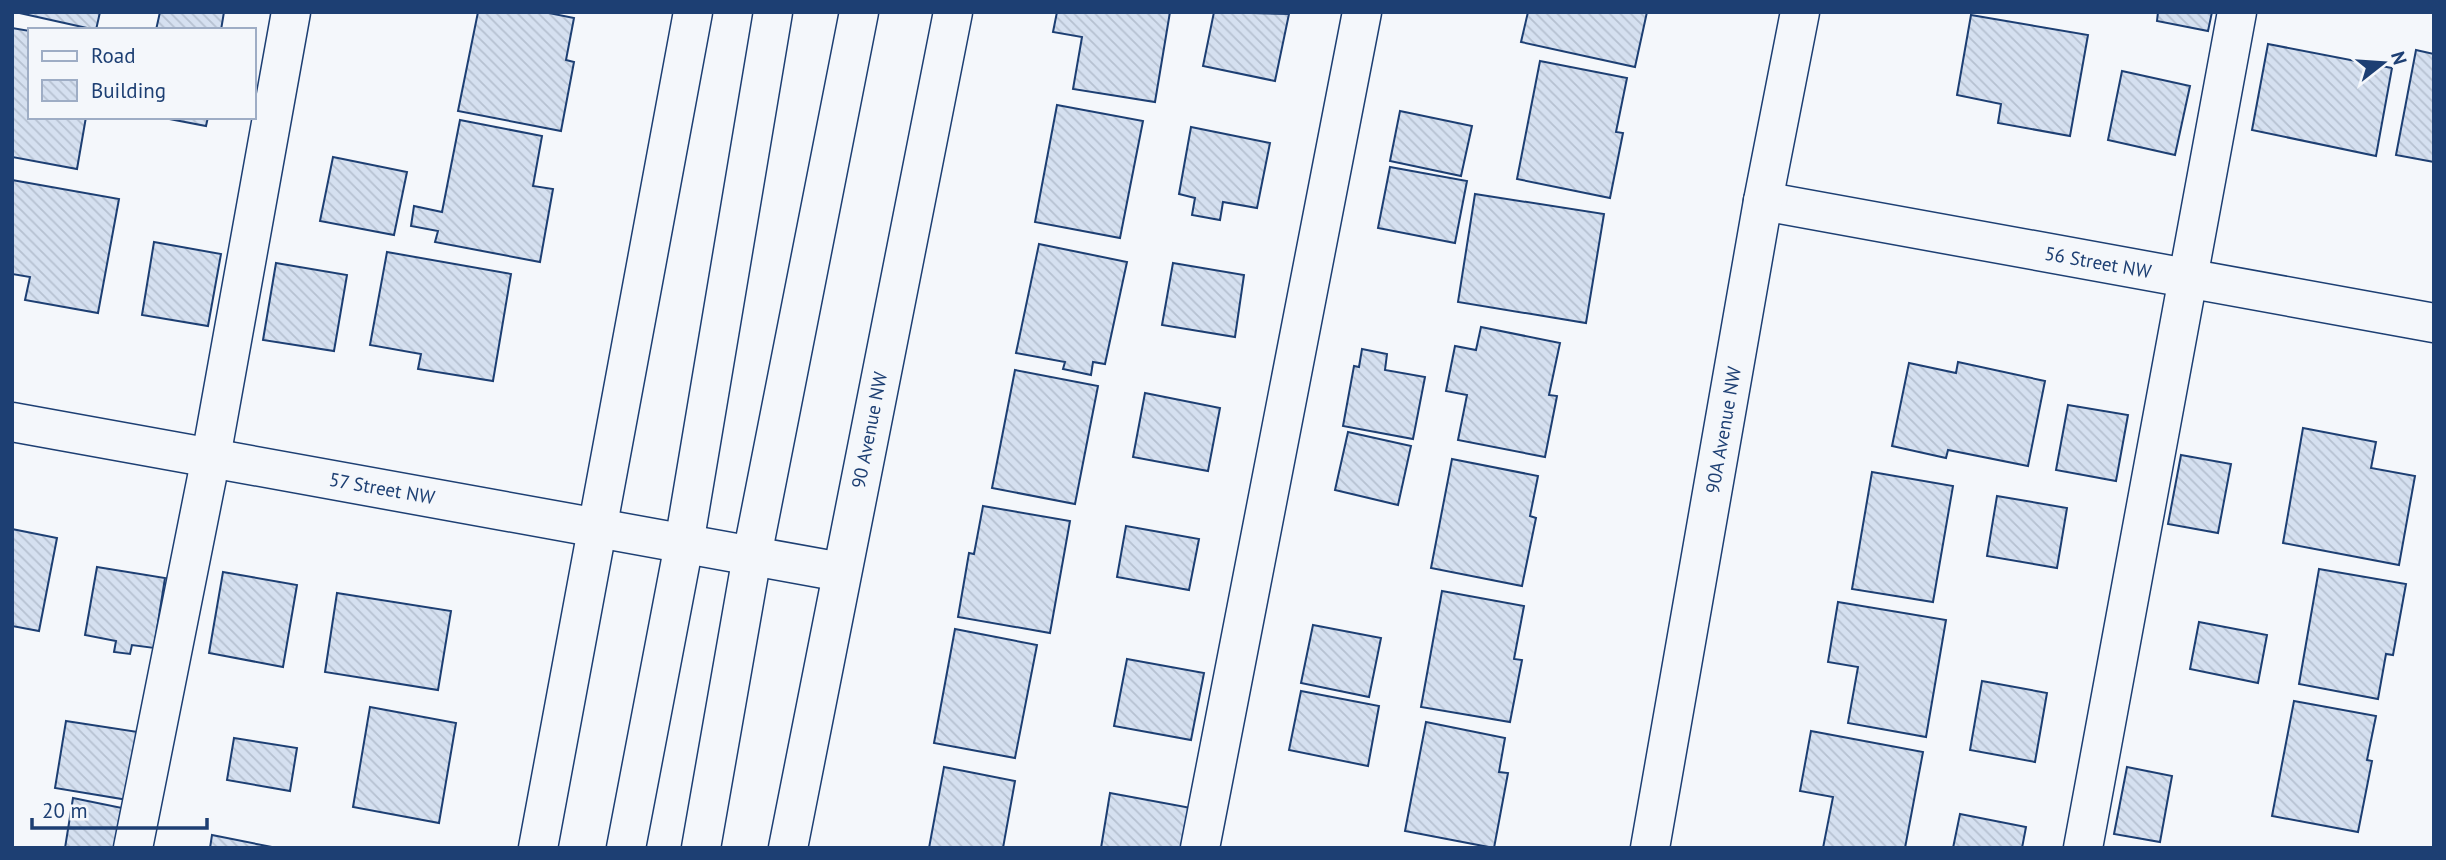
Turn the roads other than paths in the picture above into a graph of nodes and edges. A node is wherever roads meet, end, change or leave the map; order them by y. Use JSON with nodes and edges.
{"nodes":[{"id":1,"x":291,"y":12,"type":"edge"},
{"id":2,"x":693,"y":12,"type":"edge"},
{"id":3,"x":773,"y":12,"type":"edge"},
{"id":4,"x":859,"y":12,"type":"edge"},
{"id":5,"x":953,"y":12,"type":"edge"},
{"id":6,"x":1362,"y":12,"type":"edge"},
{"id":7,"x":1800,"y":12,"type":"edge"},
{"id":8,"x":2237,"y":12,"type":"edge"},
{"id":9,"x":1763,"y":201,"type":"junction"},
{"id":10,"x":2189,"y":278,"type":"junction"},
{"id":11,"x":2434,"y":323,"type":"edge"},
{"id":12,"x":12,"y":422,"type":"edge"},
{"id":13,"x":211,"y":457,"type":"junction"},
{"id":14,"x":599,"y":528,"type":"junction"},
{"id":15,"x":684,"y":544,"type":"junction"},
{"id":16,"x":752,"y":556,"type":"junction"},
{"id":17,"x":841,"y":572,"type":"junction"},
{"id":18,"x":133,"y":848,"type":"edge"},
{"id":19,"x":538,"y":848,"type":"edge"},
{"id":20,"x":626,"y":848,"type":"edge"},
{"id":21,"x":701,"y":848,"type":"edge"},
{"id":22,"x":788,"y":848,"type":"edge"},
{"id":23,"x":1200,"y":848,"type":"edge"},
{"id":24,"x":1650,"y":848,"type":"edge"},
{"id":25,"x":2083,"y":848,"type":"edge"}],
"edges":[{"from":1,"to":13,"type":"street"},
{"from":2,"to":14,"type":"street"},
{"from":3,"to":15,"type":"street"},
{"from":4,"to":16,"type":"street"},
{"from":5,"to":17,"type":"street","name":"90 Avenue NW"},
{"from":6,"to":23,"type":"street"},
{"from":7,"to":9,"type":"street","name":"90A Avenue NW"},
{"from":8,"to":10,"type":"street"},
{"from":9,"to":10,"type":"street","name":"56 Street NW"},
{"from":9,"to":24,"type":"street","name":"90A Avenue NW"},
{"from":10,"to":11,"type":"street","name":"56 Street NW"},
{"from":10,"to":25,"type":"street"},
{"from":12,"to":13,"type":"street","name":"57 Street NW"},
{"from":13,"to":14,"type":"street","name":"57 Street NW"},
{"from":13,"to":18,"type":"street"},
{"from":14,"to":15,"type":"street","name":"57 Street NW"},
{"from":14,"to":19,"type":"street"},
{"from":15,"to":16,"type":"street","name":"57 Street NW"},
{"from":15,"to":20,"type":"street"},
{"from":16,"to":17,"type":"street","name":"57 Street NW"},
{"from":16,"to":21,"type":"street"},
{"from":17,"to":22,"type":"street","name":"90 Avenue NW"}]}
